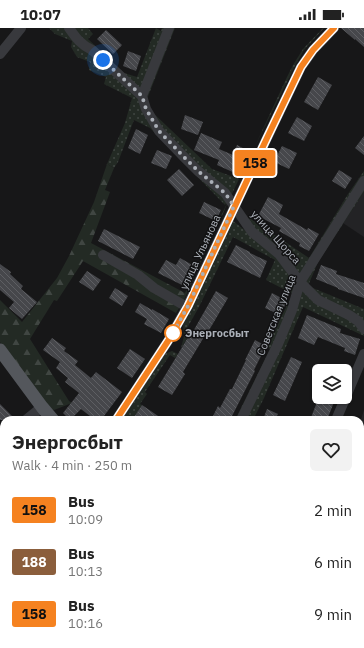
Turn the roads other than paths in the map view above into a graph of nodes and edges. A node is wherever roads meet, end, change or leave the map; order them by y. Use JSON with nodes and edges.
{"nodes":[{"id":1,"x":21,"y":28,"type":"edge"},
{"id":2,"x":69,"y":28,"type":"edge"},
{"id":3,"x":169,"y":28,"type":"edge"},
{"id":4,"x":334,"y":28,"type":"edge"},
{"id":5,"x":0,"y":54,"type":"edge"},
{"id":6,"x":142,"y":96,"type":"junction"},
{"id":7,"x":364,"y":181,"type":"edge"},
{"id":8,"x":234,"y":206,"type":"junction"},
{"id":9,"x":103,"y":255,"type":"dead end"},
{"id":10,"x":300,"y":282,"type":"junction"},
{"id":11,"x":188,"y":306,"type":"junction"},
{"id":12,"x":364,"y":329,"type":"edge"},
{"id":13,"x":0,"y":350,"type":"edge"},
{"id":14,"x":364,"y":354,"type":"edge"},
{"id":15,"x":48,"y":416,"type":"edge"},
{"id":16,"x":119,"y":416,"type":"edge"},
{"id":17,"x":243,"y":416,"type":"edge"},
{"id":18,"x":338,"y":416,"type":"edge"}],
"edges":[{"from":1,"to":5,"type":"street"},
{"from":2,"to":6,"type":"street","name":"улица Щорса"},
{"from":3,"to":6,"type":"street"},
{"from":4,"to":8,"type":"street","name":"улица Ульянова"},
{"from":6,"to":8,"type":"street","name":"улица Щорса"},
{"from":7,"to":10,"type":"street","name":"Советская улица"},
{"from":8,"to":10,"type":"street","name":"улица Щорса"},
{"from":8,"to":11,"type":"street","name":"улица Ульянова"},
{"from":9,"to":11,"type":"street"},
{"from":10,"to":12,"type":"street","name":"улица Щорса"},
{"from":10,"to":17,"type":"street","name":"Советская улица"},
{"from":11,"to":16,"type":"street","name":"улица Ульянова"},
{"from":13,"to":15,"type":"main road"},
{"from":14,"to":18,"type":"street"}]}
